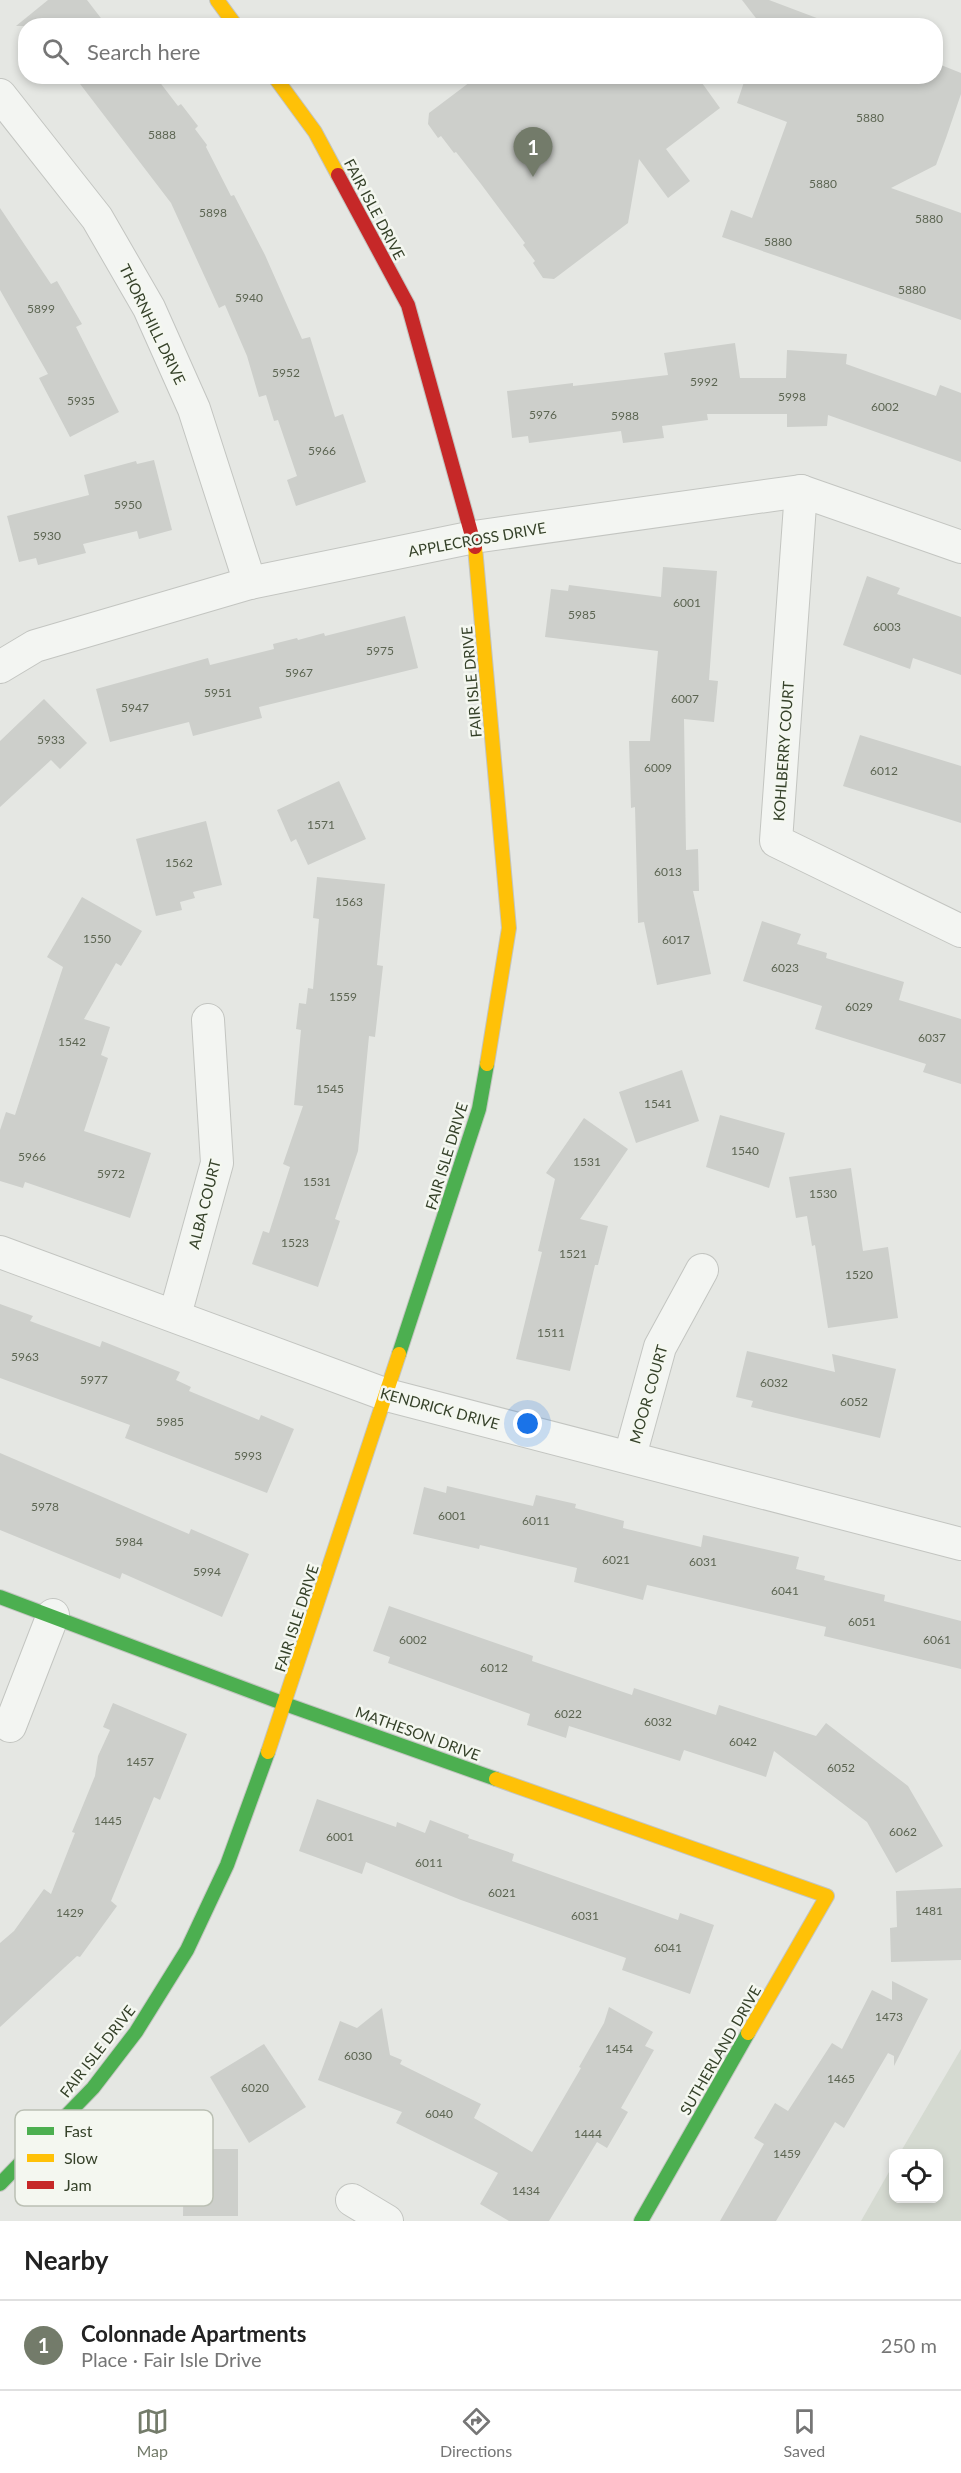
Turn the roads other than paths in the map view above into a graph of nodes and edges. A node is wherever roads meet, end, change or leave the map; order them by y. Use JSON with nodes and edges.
{"nodes":[{"id":1,"x":217,"y":0,"type":"edge"},
{"id":2,"x":230,"y":18,"type":"edge"},
{"id":3,"x":279,"y":84,"type":"edge"},
{"id":4,"x":0,"y":95,"type":"edge"},
{"id":5,"x":801,"y":491,"type":"junction"},
{"id":6,"x":474,"y":537,"type":"junction"},
{"id":7,"x":961,"y":547,"type":"edge"},
{"id":8,"x":250,"y":583,"type":"junction"},
{"id":9,"x":0,"y":667,"type":"edge"},
{"id":10,"x":961,"y":931,"type":"edge"},
{"id":11,"x":208,"y":1020,"type":"dead end"},
{"id":12,"x":0,"y":1252,"type":"edge"},
{"id":13,"x":702,"y":1270,"type":"dead end"},
{"id":14,"x":176,"y":1315,"type":"junction"},
{"id":15,"x":387,"y":1395,"type":"junction"},
{"id":16,"x":630,"y":1456,"type":"junction"},
{"id":17,"x":961,"y":1544,"type":"edge"},
{"id":18,"x":0,"y":1597,"type":"edge"},
{"id":19,"x":53,"y":1615,"type":"junction"},
{"id":20,"x":285,"y":1704,"type":"junction"},
{"id":21,"x":10,"y":1726,"type":"dead end"},
{"id":22,"x":827,"y":1896,"type":"joint"},
{"id":23,"x":72,"y":2110,"type":"edge"},
{"id":24,"x":15,"y":2169,"type":"edge"},
{"id":25,"x":0,"y":2184,"type":"edge"},
{"id":26,"x":352,"y":2200,"type":"dead end"},
{"id":27,"x":387,"y":2221,"type":"edge"},
{"id":28,"x":641,"y":2221,"type":"edge"}],
"edges":[{"from":1,"to":2,"type":"street"},
{"from":3,"to":6,"type":"street","name":"FAIR ISLE DRIVE"},
{"from":4,"to":8,"type":"street","name":"THORNHILL DRIVE"},
{"from":5,"to":6,"type":"street","name":"APPLECROSS DRIVE"},
{"from":5,"to":7,"type":"street","name":"APPLECROSS DRIVE"},
{"from":5,"to":10,"type":"street","name":"KOHLBERRY COURT"},
{"from":6,"to":8,"type":"street","name":"APPLECROSS DRIVE"},
{"from":6,"to":15,"type":"street","name":"FAIR ISLE DRIVE"},
{"from":8,"to":9,"type":"street","name":"APPLECROSS DRIVE"},
{"from":11,"to":14,"type":"street","name":"ALBA COURT"},
{"from":12,"to":14,"type":"street","name":"KENDRICK DRIVE"},
{"from":13,"to":16,"type":"street","name":"MOOR COURT"},
{"from":14,"to":15,"type":"street","name":"KENDRICK DRIVE"},
{"from":15,"to":16,"type":"street","name":"KENDRICK DRIVE"},
{"from":15,"to":20,"type":"street","name":"FAIR ISLE DRIVE"},
{"from":16,"to":17,"type":"street","name":"KENDRICK DRIVE"},
{"from":18,"to":19,"type":"street","name":"MATHESON DRIVE"},
{"from":19,"to":20,"type":"street","name":"MATHESON DRIVE"},
{"from":19,"to":21,"type":"street"},
{"from":20,"to":22,"type":"street","name":"MATHESON DRIVE"},
{"from":20,"to":23,"type":"street","name":"FAIR ISLE DRIVE"},
{"from":22,"to":28,"type":"street","name":"SUTHERLAND DRIVE"},
{"from":24,"to":25,"type":"street","name":"FAIR ISLE DRIVE"},
{"from":26,"to":27,"type":"street"}]}
